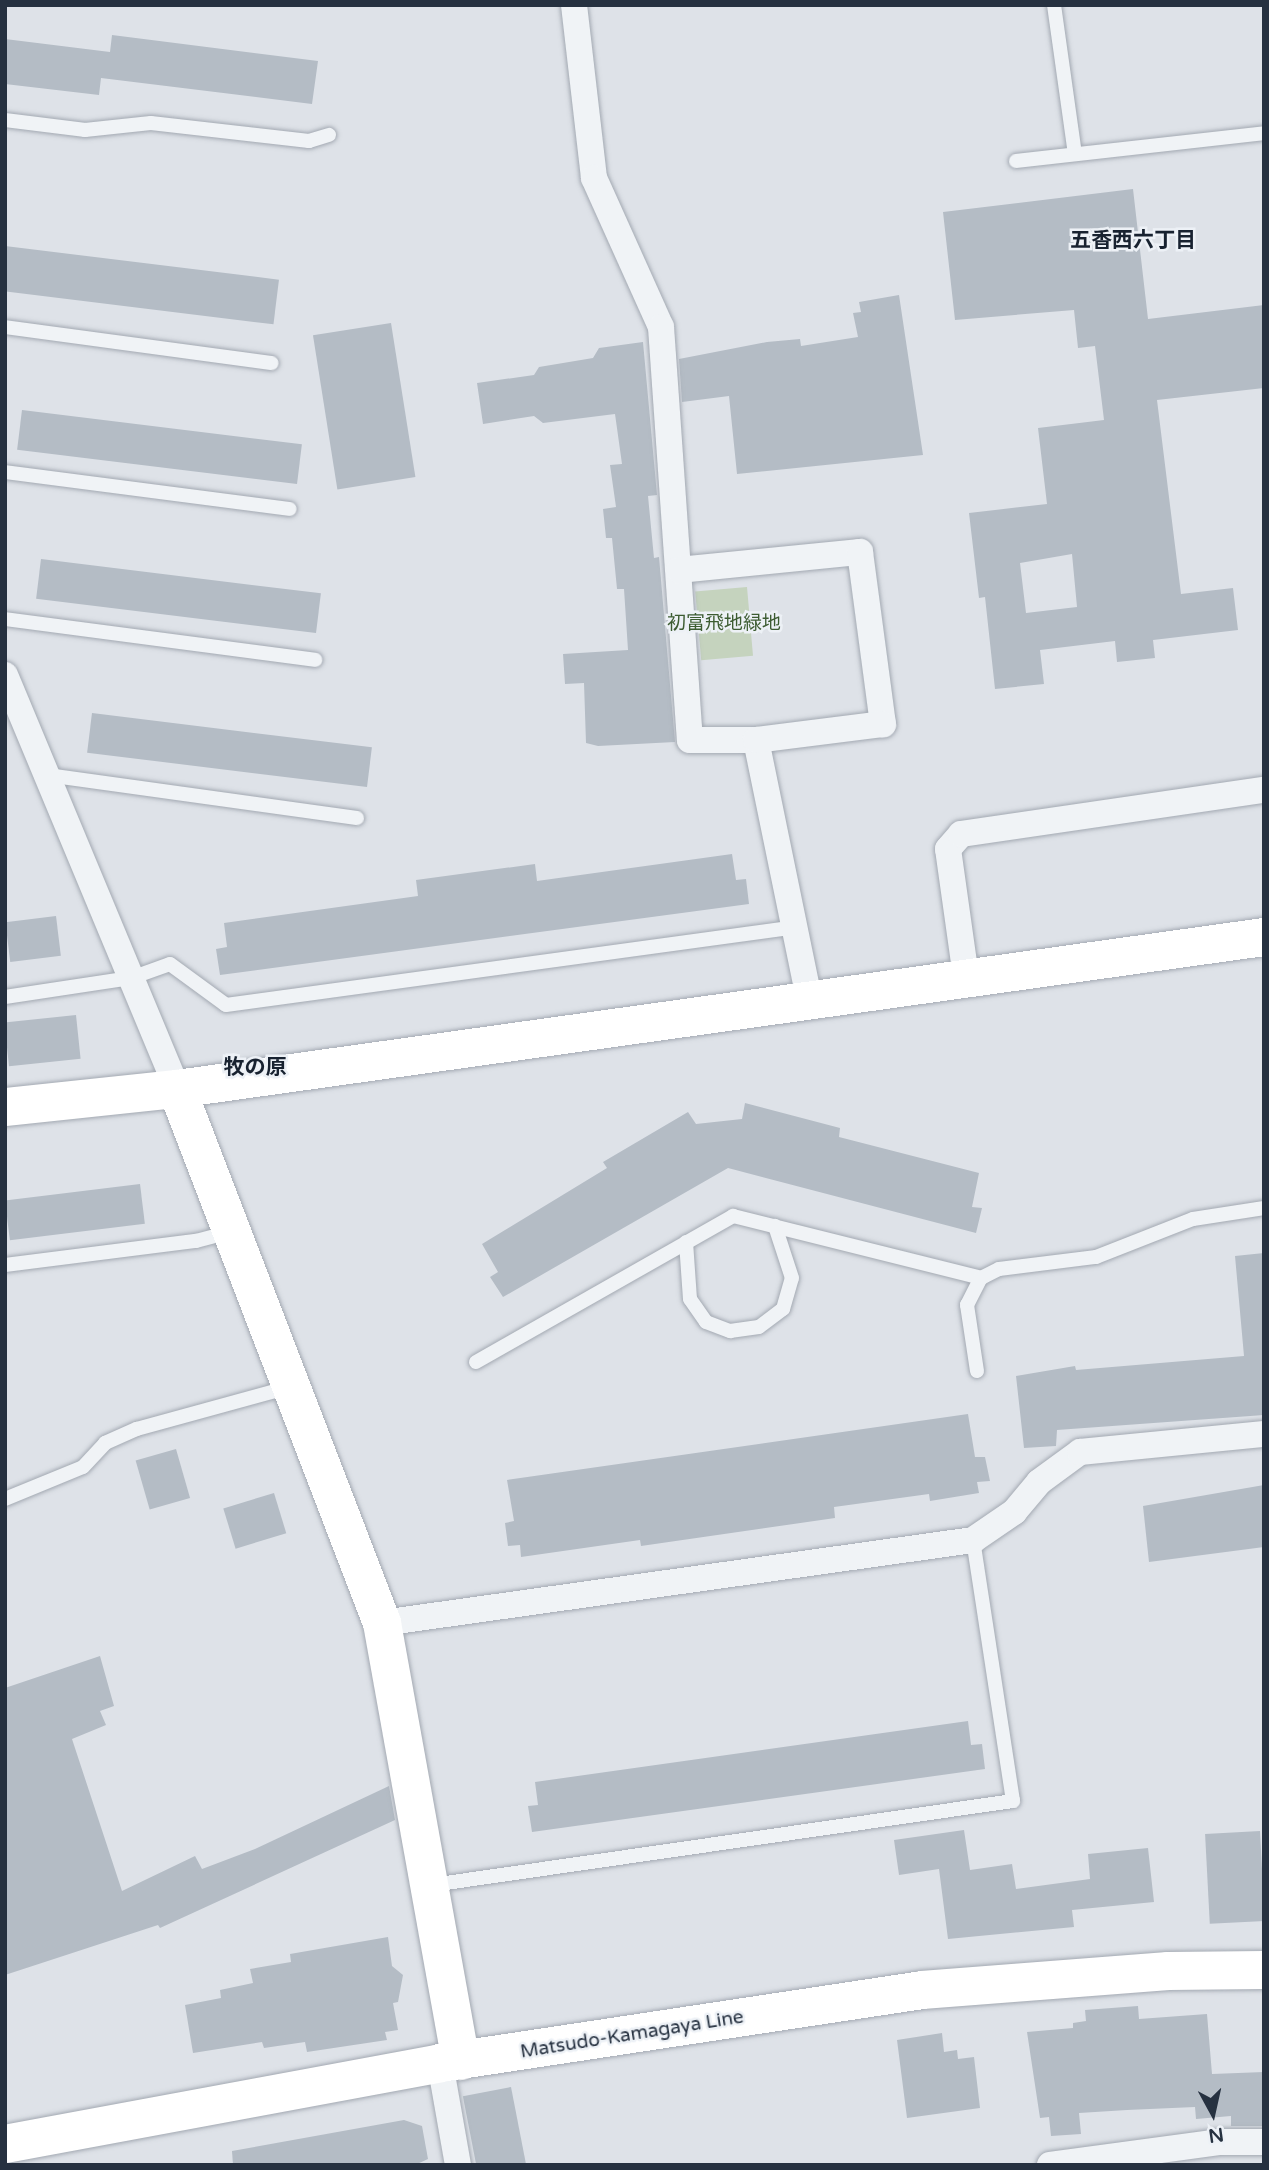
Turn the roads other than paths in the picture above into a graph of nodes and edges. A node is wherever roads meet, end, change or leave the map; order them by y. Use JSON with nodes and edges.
{"nodes":[{"id":1,"x":574,"y":5,"type":"edge"},
{"id":2,"x":1054,"y":5,"type":"edge"},
{"id":3,"x":5,"y":120,"type":"edge"},
{"id":4,"x":1264,"y":133,"type":"edge"},
{"id":5,"x":329,"y":135,"type":"dead end"},
{"id":6,"x":1075,"y":154,"type":"junction"},
{"id":7,"x":1016,"y":161,"type":"dead end"},
{"id":8,"x":5,"y":327,"type":"edge"},
{"id":9,"x":272,"y":363,"type":"dead end"},
{"id":10,"x":5,"y":472,"type":"edge"},
{"id":11,"x":290,"y":509,"type":"dead end"},
{"id":12,"x":679,"y":569,"type":"junction"},
{"id":13,"x":5,"y":618,"type":"edge"},
{"id":14,"x":315,"y":660,"type":"dead end"},
{"id":15,"x":5,"y":675,"type":"edge"},
{"id":16,"x":757,"y":740,"type":"junction"},
{"id":17,"x":47,"y":775,"type":"junction"},
{"id":18,"x":1264,"y":790,"type":"edge"},
{"id":19,"x":357,"y":818,"type":"dead end"},
{"id":20,"x":797,"y":927,"type":"junction"},
{"id":21,"x":1264,"y":937,"type":"edge"},
{"id":22,"x":966,"y":977,"type":"junction"},
{"id":23,"x":131,"y":978,"type":"junction"},
{"id":24,"x":5,"y":997,"type":"edge"},
{"id":25,"x":809,"y":999,"type":"junction"},
{"id":26,"x":177,"y":1089,"type":"junction"},
{"id":27,"x":5,"y":1107,"type":"edge"},
{"id":28,"x":1264,"y":1208,"type":"edge"},
{"id":29,"x":775,"y":1226,"type":"junction"},
{"id":30,"x":229,"y":1232,"type":"junction"},
{"id":31,"x":685,"y":1242,"type":"junction"},
{"id":32,"x":5,"y":1265,"type":"edge"},
{"id":33,"x":981,"y":1278,"type":"junction"},
{"id":34,"x":477,"y":1362,"type":"dead end"},
{"id":35,"x":976,"y":1371,"type":"dead end"},
{"id":36,"x":291,"y":1387,"type":"junction"},
{"id":37,"x":1264,"y":1434,"type":"edge"},
{"id":38,"x":5,"y":1499,"type":"edge"},
{"id":39,"x":973,"y":1540,"type":"junction"},
{"id":40,"x":382,"y":1623,"type":"junction"},
{"id":41,"x":430,"y":1885,"type":"junction"},
{"id":42,"x":1264,"y":1970,"type":"edge"},
{"id":43,"x":451,"y":2062,"type":"junction"},
{"id":44,"x":1264,"y":2142,"type":"edge"},
{"id":45,"x":5,"y":2144,"type":"edge"},
{"id":46,"x":1103,"y":2161,"type":"edge"},
{"id":47,"x":458,"y":2165,"type":"edge"},
{"id":48,"x":1051,"y":2165,"type":"edge"}],
"edges":[{"from":1,"to":12,"type":"street"},
{"from":2,"to":6,"type":"lane"},
{"from":3,"to":5,"type":"lane"},
{"from":4,"to":6,"type":"lane"},
{"from":6,"to":7,"type":"lane"},
{"from":8,"to":9,"type":"lane"},
{"from":10,"to":11,"type":"lane"},
{"from":12,"to":16,"type":"street"},
{"from":12,"to":16,"type":"street"},
{"from":13,"to":14,"type":"lane"},
{"from":15,"to":17,"type":"street"},
{"from":16,"to":20,"type":"street"},
{"from":17,"to":19,"type":"lane"},
{"from":17,"to":23,"type":"street"},
{"from":18,"to":22,"type":"street"},
{"from":20,"to":23,"type":"lane"},
{"from":20,"to":25,"type":"street"},
{"from":21,"to":22,"type":"street"},
{"from":22,"to":25,"type":"street"},
{"from":23,"to":24,"type":"lane"},
{"from":23,"to":26,"type":"street"},
{"from":25,"to":26,"type":"street"},
{"from":26,"to":27,"type":"street"},
{"from":26,"to":30,"type":"street"},
{"from":28,"to":33,"type":"lane"},
{"from":29,"to":31,"type":"lane"},
{"from":29,"to":31,"type":"lane"},
{"from":29,"to":33,"type":"lane"},
{"from":30,"to":32,"type":"lane"},
{"from":30,"to":36,"type":"street"},
{"from":31,"to":34,"type":"lane"},
{"from":33,"to":35,"type":"lane"},
{"from":36,"to":38,"type":"lane"},
{"from":36,"to":40,"type":"street"},
{"from":37,"to":39,"type":"street"},
{"from":39,"to":40,"type":"street"},
{"from":39,"to":41,"type":"lane"},
{"from":40,"to":41,"type":"street"},
{"from":41,"to":43,"type":"street"},
{"from":42,"to":43,"type":"street","name":"Matsudo-Kamagaya Line"},
{"from":43,"to":45,"type":"street","name":"Matsudo-Kamagaya Line"},
{"from":43,"to":47,"type":"street"},
{"from":44,"to":46,"type":"street"},
{"from":46,"to":48,"type":"street"}]}
